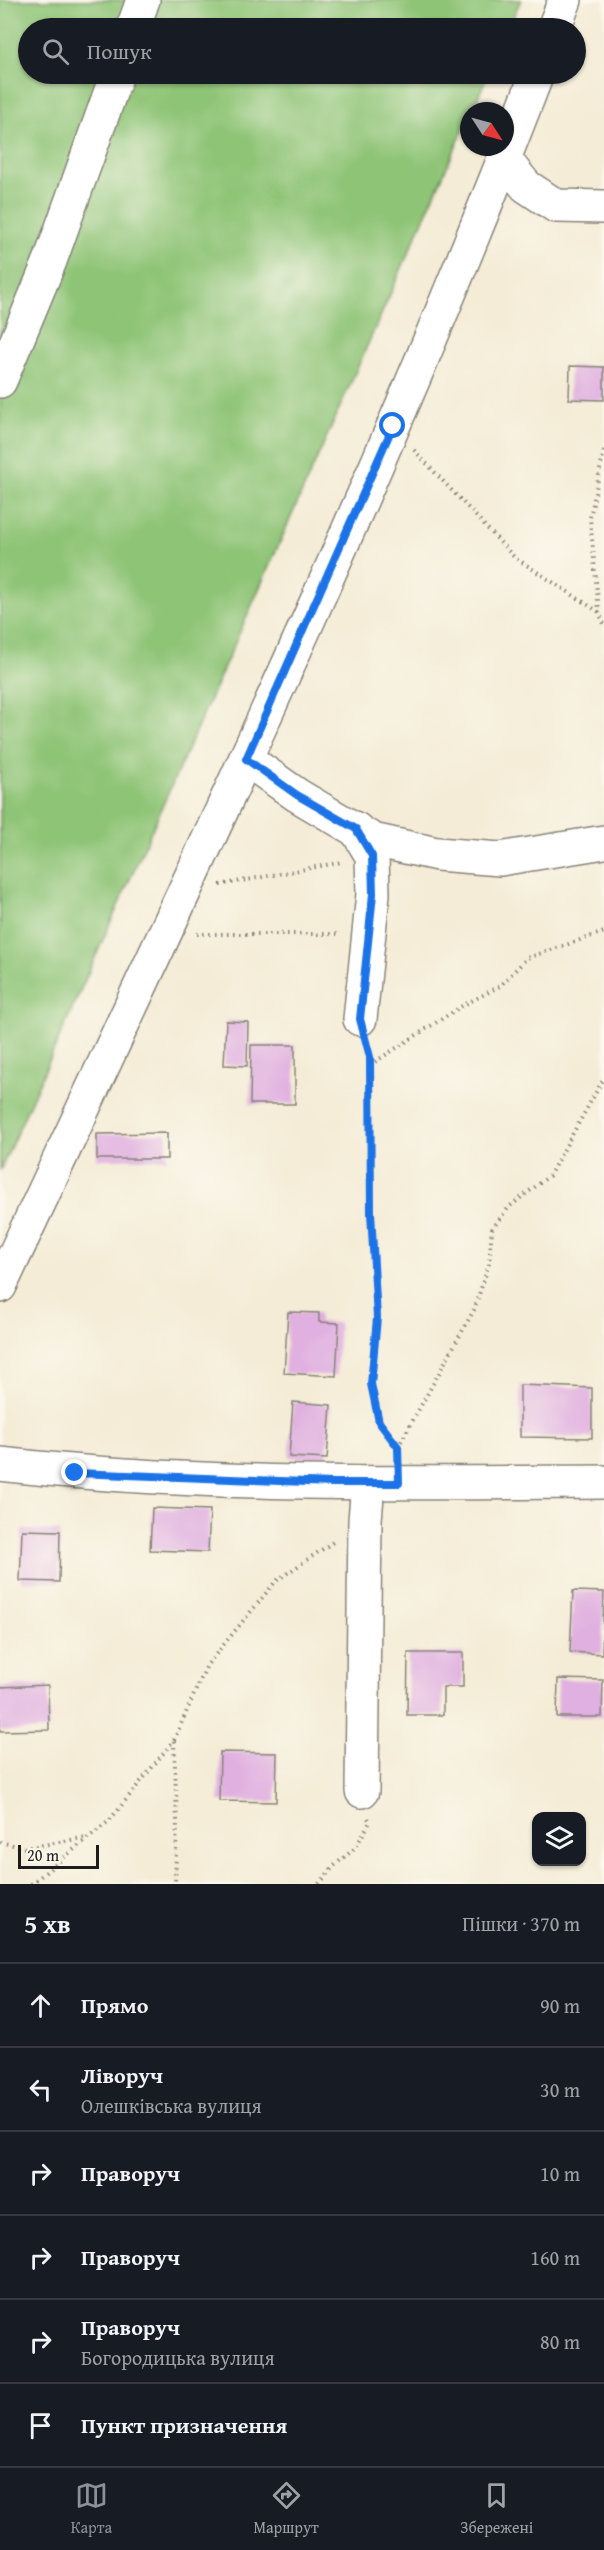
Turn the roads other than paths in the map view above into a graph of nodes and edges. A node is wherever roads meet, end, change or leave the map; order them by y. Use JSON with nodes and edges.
{"nodes":[{"id":1,"x":143,"y":0,"type":"edge"},
{"id":2,"x":565,"y":0,"type":"edge"},
{"id":3,"x":137,"y":18,"type":"edge"},
{"id":4,"x":558,"y":18,"type":"edge"},
{"id":5,"x":113,"y":84,"type":"edge"},
{"id":6,"x":533,"y":84,"type":"edge"},
{"id":7,"x":504,"y":159,"type":"junction"},
{"id":8,"x":604,"y":207,"type":"edge"},
{"id":9,"x":0,"y":381,"type":"edge"},
{"id":10,"x":246,"y":759,"type":"junction"},
{"id":11,"x":604,"y":842,"type":"edge"},
{"id":12,"x":364,"y":843,"type":"junction"},
{"id":13,"x":360,"y":1019,"type":"road end"},
{"id":14,"x":0,"y":1286,"type":"edge"},
{"id":15,"x":0,"y":1464,"type":"edge"},
{"id":16,"x":604,"y":1482,"type":"edge"},
{"id":17,"x":384,"y":1483,"type":"junction"},
{"id":18,"x":362,"y":1791,"type":"road end"}],
"edges":[{"from":1,"to":3,"type":"street"},
{"from":2,"to":4,"type":"street"},
{"from":5,"to":9,"type":"street"},
{"from":6,"to":7,"type":"street"},
{"from":7,"to":8,"type":"street"},
{"from":7,"to":10,"type":"street"},
{"from":10,"to":12,"type":"street"},
{"from":10,"to":14,"type":"street"},
{"from":11,"to":12,"type":"street"},
{"from":12,"to":13,"type":"street"},
{"from":15,"to":17,"type":"street"},
{"from":16,"to":17,"type":"street"},
{"from":17,"to":18,"type":"street"}]}
